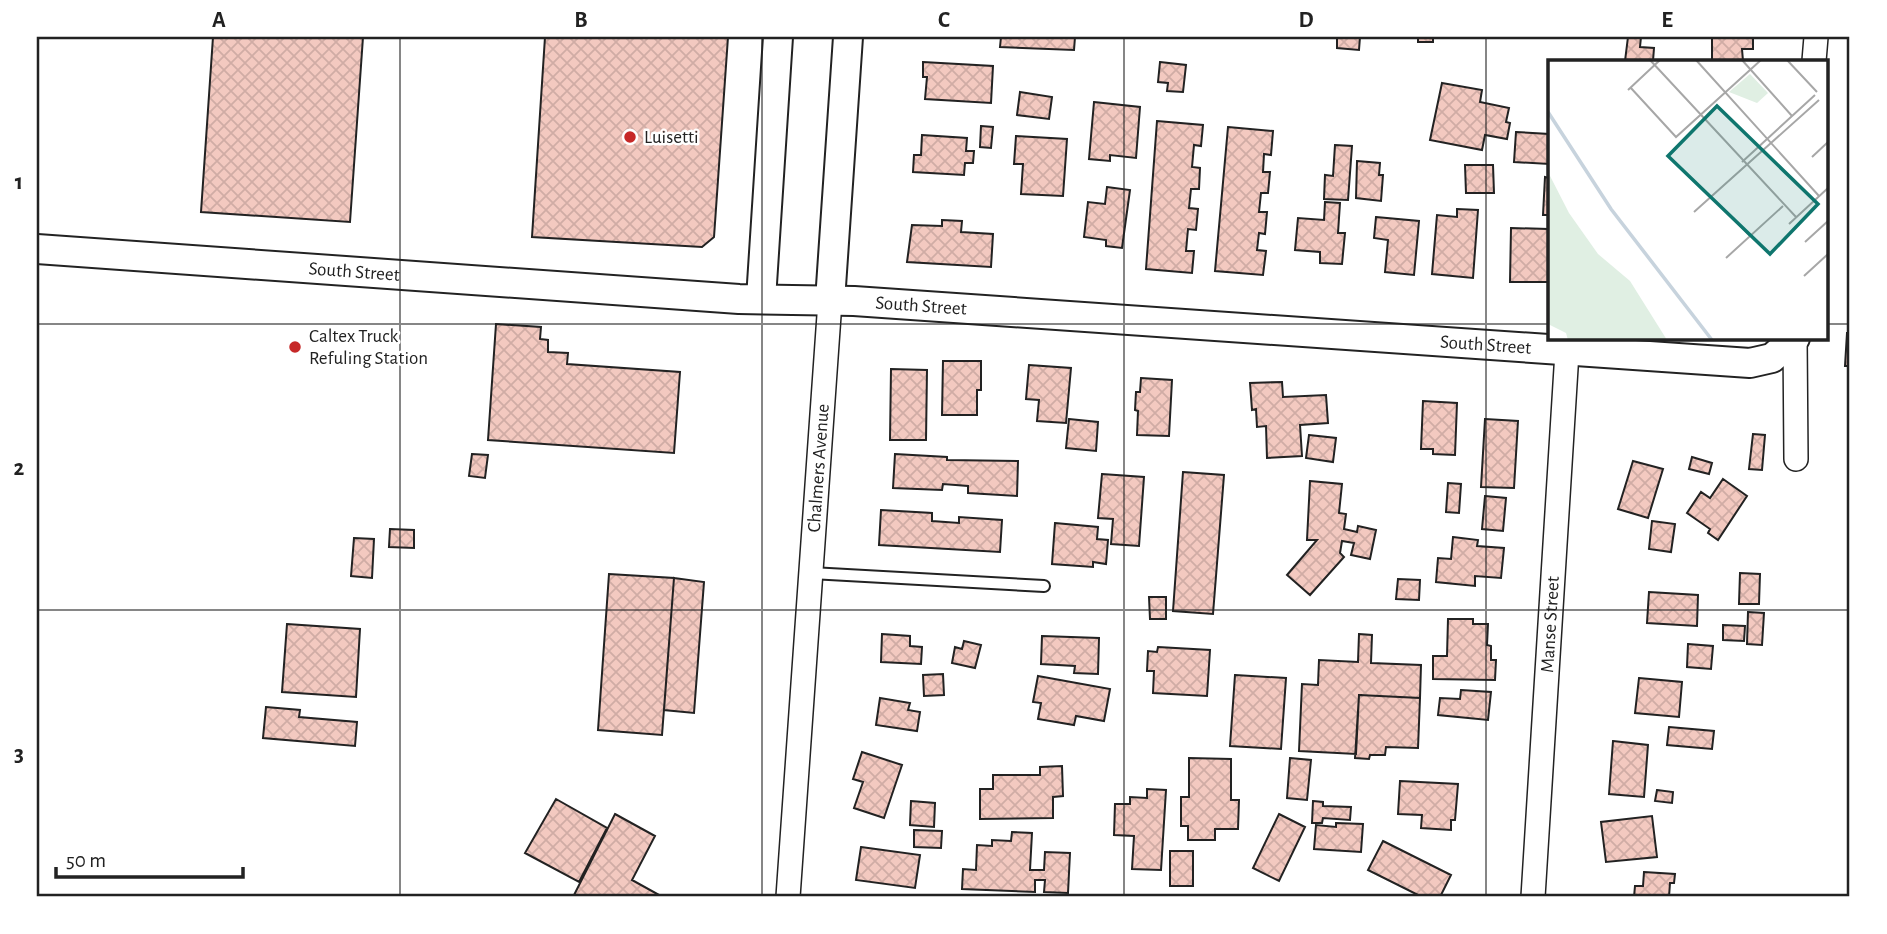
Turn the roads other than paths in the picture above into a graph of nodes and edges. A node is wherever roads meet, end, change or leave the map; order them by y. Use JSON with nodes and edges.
{"nodes":[{"id":1,"x":778,"y":37,"type":"edge"},
{"id":2,"x":848,"y":37,"type":"edge"},
{"id":3,"x":1816,"y":37,"type":"edge"},
{"id":4,"x":1814,"y":60,"type":"edge"},
{"id":5,"x":37,"y":249,"type":"edge"},
{"id":6,"x":761,"y":299,"type":"junction"},
{"id":7,"x":830,"y":301,"type":"junction"},
{"id":8,"x":1793,"y":340,"type":"edge"},
{"id":9,"x":1795,"y":340,"type":"edge"},
{"id":10,"x":1567,"y":352,"type":"junction"},
{"id":11,"x":1796,"y":459,"type":"dead end"},
{"id":12,"x":811,"y":573,"type":"junction"},
{"id":13,"x":1044,"y":586,"type":"dead end"},
{"id":14,"x":788,"y":897,"type":"edge"},
{"id":15,"x":1533,"y":897,"type":"edge"}],
"edges":[{"from":1,"to":6,"type":"street"},
{"from":2,"to":7,"type":"street","name":"Chalmers Avenue"},
{"from":3,"to":4,"type":"street"},
{"from":5,"to":6,"type":"street","name":"South Street"},
{"from":6,"to":7,"type":"street","name":"South Street"},
{"from":7,"to":10,"type":"street","name":"South Street"},
{"from":7,"to":12,"type":"street","name":"Chalmers Avenue"},
{"from":8,"to":10,"type":"street","name":"South Street"},
{"from":9,"to":11,"type":"street"},
{"from":10,"to":15,"type":"street","name":"Manse Street"},
{"from":12,"to":13,"type":"lane"},
{"from":12,"to":14,"type":"street","name":"Chalmers Avenue"}]}
